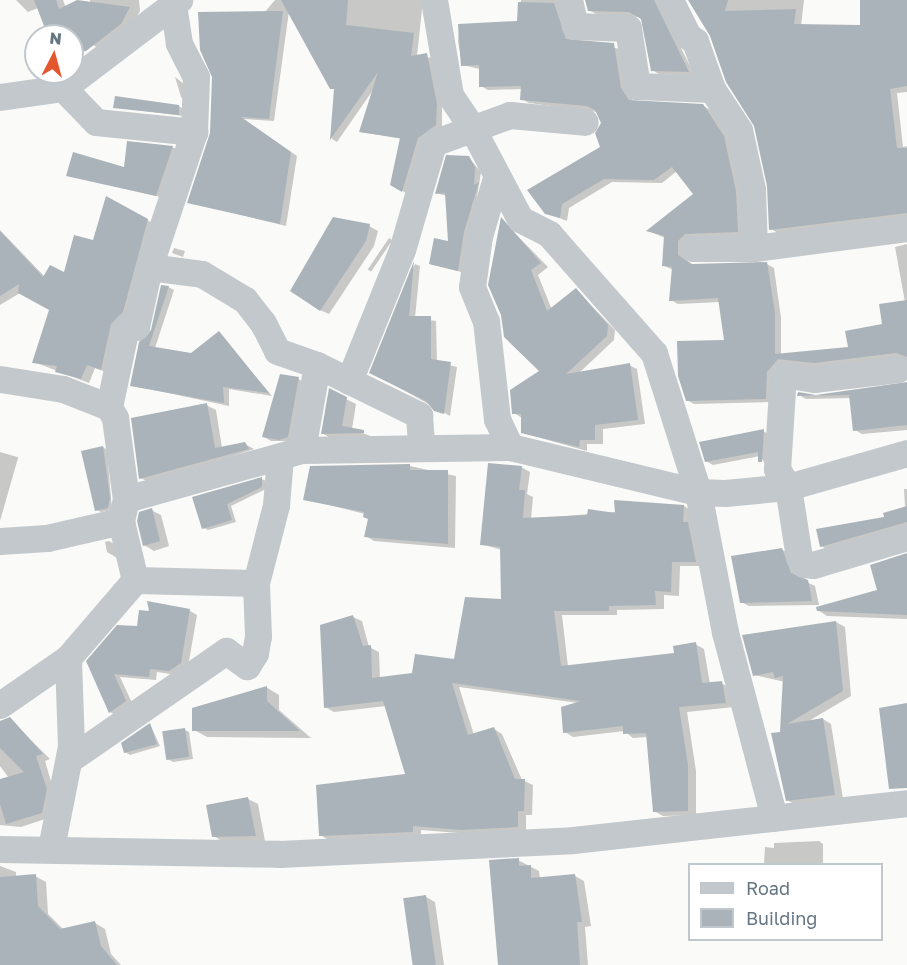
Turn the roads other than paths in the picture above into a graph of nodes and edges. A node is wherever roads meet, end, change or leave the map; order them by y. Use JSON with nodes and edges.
{"nodes":[{"id":1,"x":434,"y":0,"type":"edge"},
{"id":2,"x":569,"y":0,"type":"edge"},
{"id":3,"x":670,"y":0,"type":"edge"},
{"id":4,"x":176,"y":3,"type":"edge"},
{"id":5,"x":63,"y":87,"type":"junction"},
{"id":6,"x":712,"y":89,"type":"junction"},
{"id":7,"x":0,"y":97,"type":"edge"},
{"id":8,"x":585,"y":122,"type":"dead end"},
{"id":9,"x":471,"y":126,"type":"junction"},
{"id":10,"x":194,"y":132,"type":"junction"},
{"id":11,"x":496,"y":178,"type":"junction"},
{"id":12,"x":907,"y":228,"type":"edge"},
{"id":13,"x":692,"y":248,"type":"dead end"},
{"id":14,"x":754,"y":248,"type":"junction"},
{"id":15,"x":149,"y":267,"type":"junction"},
{"id":16,"x":317,"y":365,"type":"junction"},
{"id":17,"x":898,"y":369,"type":"dead end"},
{"id":18,"x":0,"y":379,"type":"edge"},
{"id":19,"x":349,"y":381,"type":"junction"},
{"id":20,"x":109,"y":407,"type":"junction"},
{"id":21,"x":421,"y":447,"type":"junction"},
{"id":22,"x":510,"y":447,"type":"junction"},
{"id":23,"x":907,"y":453,"type":"edge"},
{"id":24,"x":291,"y":454,"type":"junction"},
{"id":25,"x":788,"y":487,"type":"junction"},
{"id":26,"x":698,"y":492,"type":"junction"},
{"id":27,"x":123,"y":510,"type":"junction"},
{"id":28,"x":907,"y":537,"type":"edge"},
{"id":29,"x":0,"y":541,"type":"edge"},
{"id":30,"x":135,"y":580,"type":"junction"},
{"id":31,"x":256,"y":583,"type":"junction"},
{"id":32,"x":68,"y":658,"type":"junction"},
{"id":33,"x":0,"y":705,"type":"edge"},
{"id":34,"x":70,"y":759,"type":"junction"},
{"id":35,"x":907,"y":803,"type":"edge"},
{"id":36,"x":774,"y":818,"type":"junction"},
{"id":37,"x":51,"y":848,"type":"junction"},
{"id":38,"x":0,"y":849,"type":"edge"}],
"edges":[{"from":1,"to":9,"type":"street"},
{"from":2,"to":6,"type":"street"},
{"from":3,"to":6,"type":"street"},
{"from":4,"to":5,"type":"street"},
{"from":4,"to":10,"type":"street"},
{"from":5,"to":7,"type":"street"},
{"from":5,"to":10,"type":"street"},
{"from":6,"to":14,"type":"street"},
{"from":8,"to":9,"type":"street"},
{"from":9,"to":11,"type":"street"},
{"from":9,"to":19,"type":"street"},
{"from":10,"to":15,"type":"street"},
{"from":11,"to":22,"type":"street"},
{"from":11,"to":26,"type":"street"},
{"from":12,"to":14,"type":"street"},
{"from":13,"to":14,"type":"street"},
{"from":15,"to":16,"type":"street"},
{"from":15,"to":20,"type":"street"},
{"from":16,"to":19,"type":"street"},
{"from":16,"to":24,"type":"street"},
{"from":17,"to":25,"type":"street"},
{"from":18,"to":20,"type":"street"},
{"from":19,"to":21,"type":"street"},
{"from":20,"to":27,"type":"street"},
{"from":21,"to":22,"type":"street"},
{"from":21,"to":24,"type":"street"},
{"from":22,"to":26,"type":"street"},
{"from":23,"to":25,"type":"street"},
{"from":24,"to":27,"type":"street"},
{"from":24,"to":31,"type":"street"},
{"from":25,"to":26,"type":"street"},
{"from":25,"to":28,"type":"street"},
{"from":26,"to":36,"type":"street"},
{"from":27,"to":29,"type":"street"},
{"from":27,"to":30,"type":"street"},
{"from":30,"to":31,"type":"street"},
{"from":30,"to":32,"type":"street"},
{"from":31,"to":34,"type":"street"},
{"from":32,"to":33,"type":"street"},
{"from":32,"to":34,"type":"street"},
{"from":34,"to":37,"type":"street"},
{"from":35,"to":36,"type":"street"},
{"from":36,"to":37,"type":"street"},
{"from":37,"to":38,"type":"street"}]}
